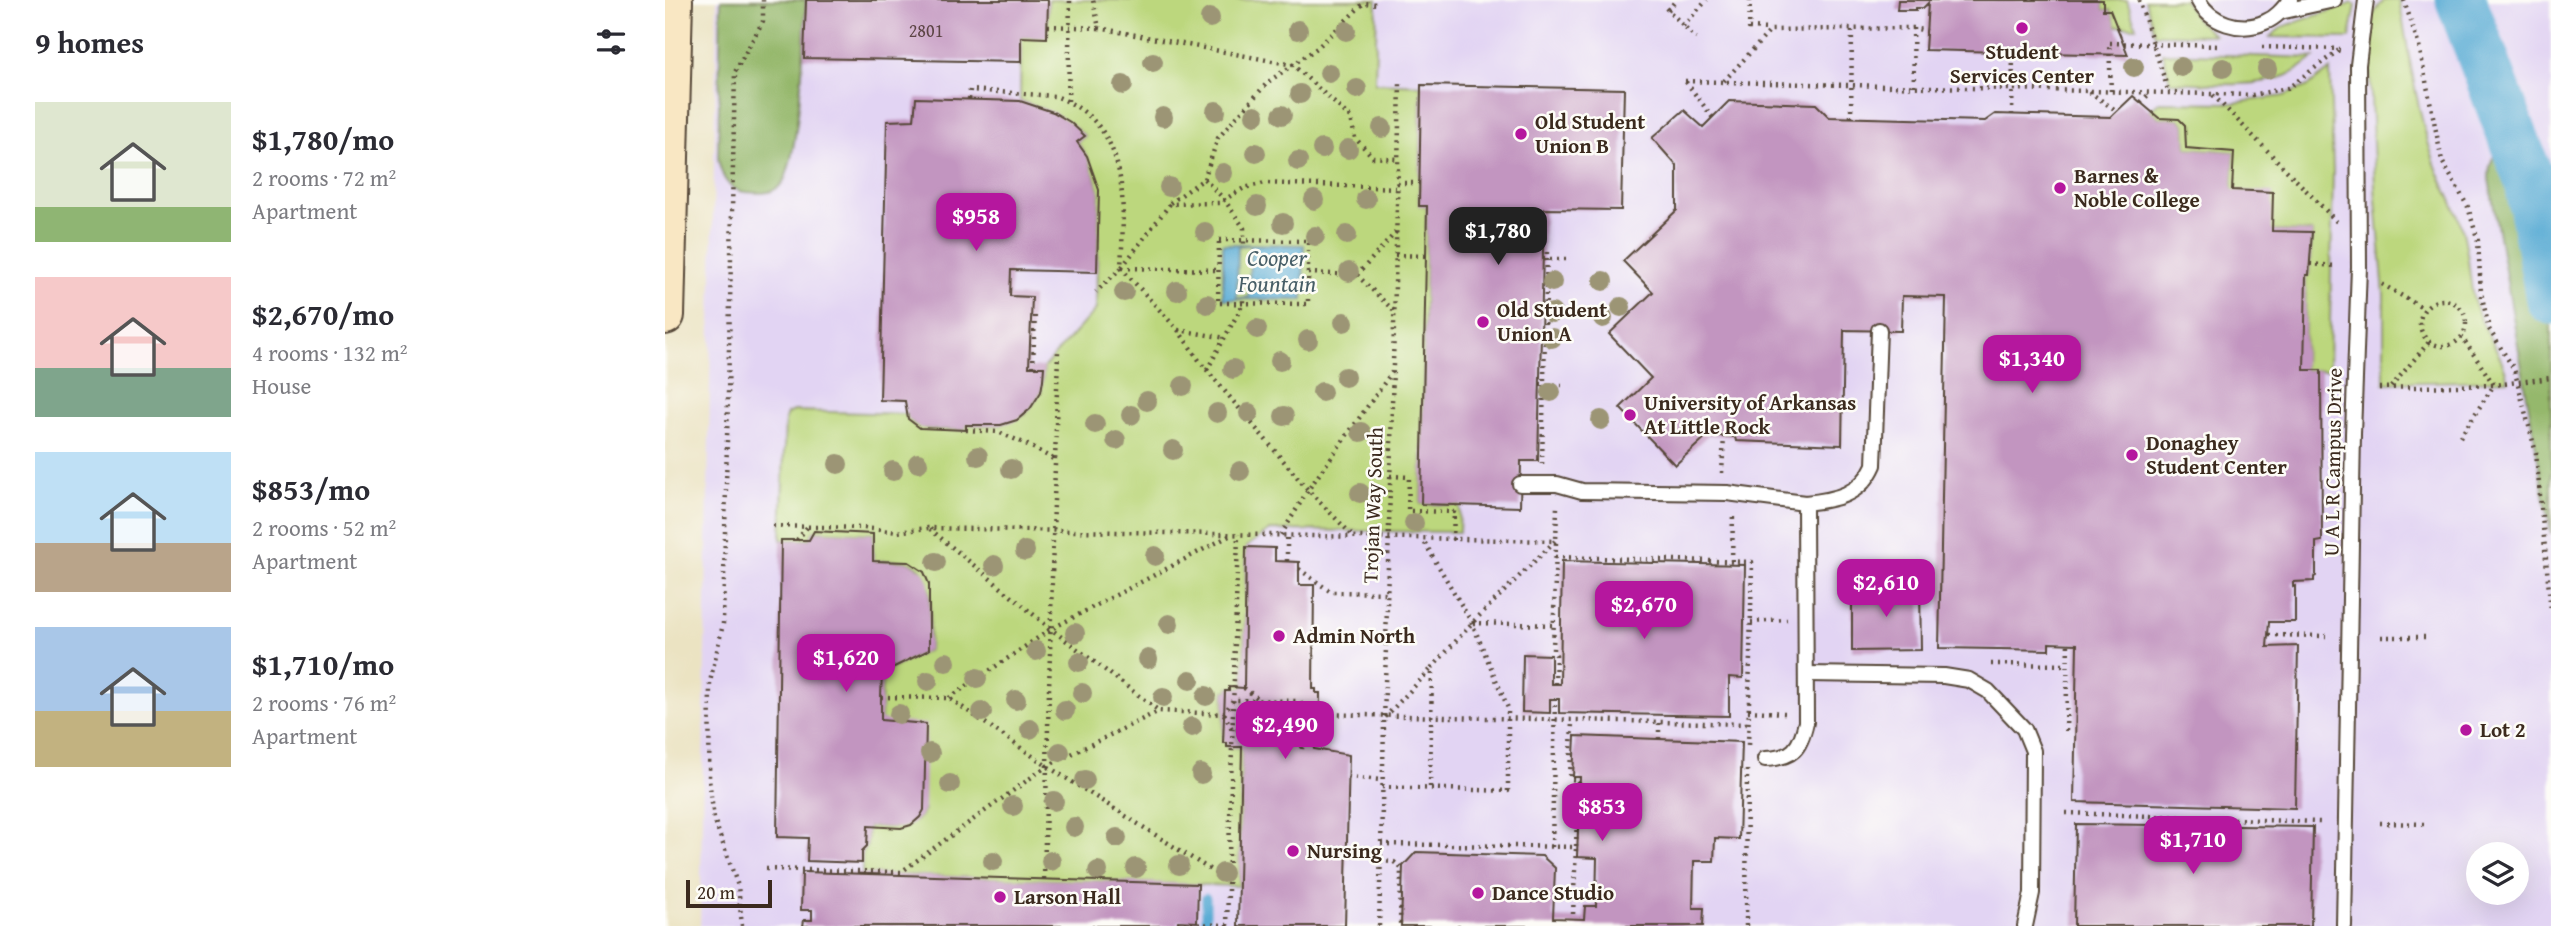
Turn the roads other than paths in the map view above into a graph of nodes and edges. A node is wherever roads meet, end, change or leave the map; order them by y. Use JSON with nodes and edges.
{"nodes":[{"id":1,"x":673,"y":0,"type":"edge"},
{"id":2,"x":2198,"y":0,"type":"edge"},
{"id":3,"x":2290,"y":0,"type":"edge"},
{"id":4,"x":2334,"y":0,"type":"edge"},
{"id":5,"x":2366,"y":0,"type":"edge"},
{"id":6,"x":2280,"y":12,"type":"junction"},
{"id":7,"x":665,"y":315,"type":"edge"},
{"id":8,"x":1879,"y":330,"type":"dead end"},
{"id":9,"x":1520,"y":484,"type":"dead end"},
{"id":10,"x":1805,"y":503,"type":"junction"},
{"id":11,"x":1806,"y":674,"type":"junction"},
{"id":12,"x":1765,"y":759,"type":"dead end"},
{"id":13,"x":2025,"y":926,"type":"edge"},
{"id":14,"x":2344,"y":926,"type":"edge"}],
"edges":[{"from":1,"to":7,"type":"main road"},
{"from":2,"to":6,"type":"lane"},
{"from":3,"to":6,"type":"lane"},
{"from":4,"to":6,"type":"lane"},
{"from":5,"to":14,"type":"lane","name":"U A L R Campus Drive"},
{"from":8,"to":10,"type":"lane"},
{"from":9,"to":10,"type":"lane"},
{"from":10,"to":11,"type":"lane"},
{"from":11,"to":12,"type":"lane"},
{"from":11,"to":13,"type":"lane"}]}
